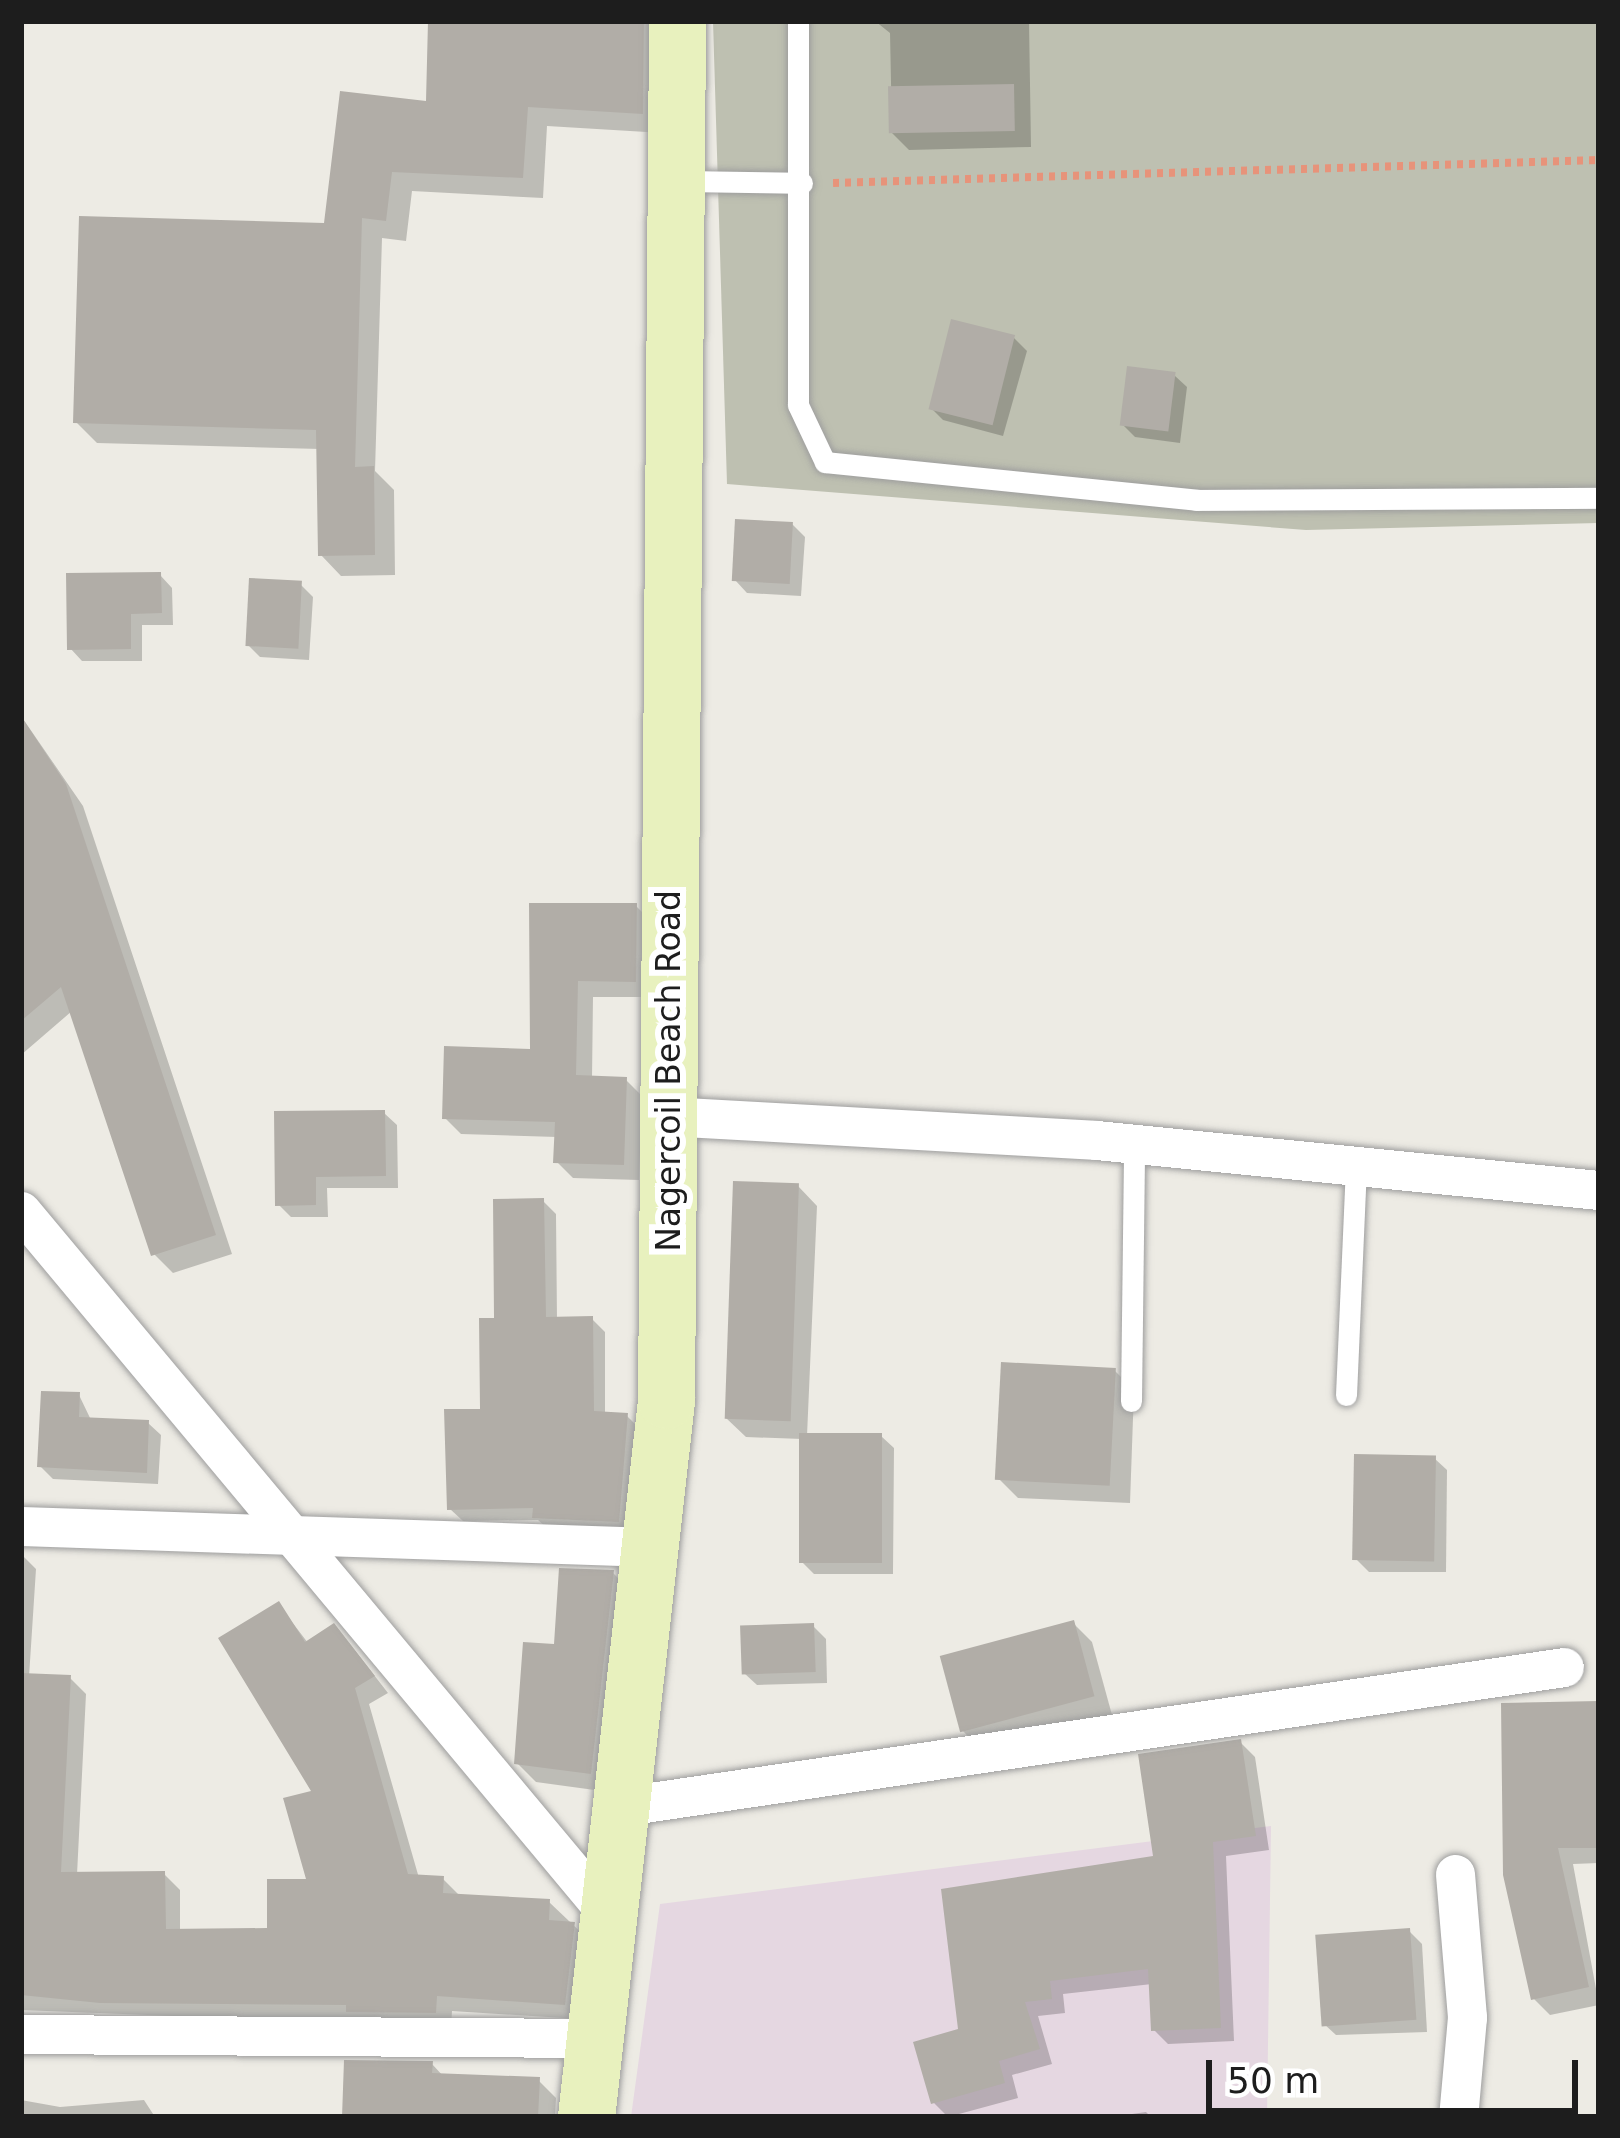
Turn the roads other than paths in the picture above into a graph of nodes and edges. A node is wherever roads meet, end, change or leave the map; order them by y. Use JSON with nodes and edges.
{"nodes":[{"id":1,"x":677,"y":21,"type":"edge"},
{"id":2,"x":798,"y":21,"type":"edge"},
{"id":3,"x":678,"y":181,"type":"junction"},
{"id":4,"x":802,"y":183,"type":"junction"},
{"id":5,"x":1599,"y":498,"type":"edge"},
{"id":6,"x":668,"y":1116,"type":"junction"},
{"id":7,"x":1134,"y":1144,"type":"junction"},
{"id":8,"x":1356,"y":1166,"type":"junction"},
{"id":9,"x":1599,"y":1190,"type":"edge"},
{"id":10,"x":21,"y":1211,"type":"edge"},
{"id":11,"x":1346,"y":1396,"type":"dead end"},
{"id":12,"x":1131,"y":1401,"type":"dead end"},
{"id":13,"x":21,"y":1526,"type":"edge"},
{"id":14,"x":296,"y":1537,"type":"junction"},
{"id":15,"x":651,"y":1547,"type":"junction"},
{"id":16,"x":1564,"y":1667,"type":"dead end"},
{"id":17,"x":624,"y":1806,"type":"junction"},
{"id":18,"x":1455,"y":1874,"type":"dead end"},
{"id":19,"x":612,"y":1919,"type":"junction"},
{"id":20,"x":21,"y":2034,"type":"edge"},
{"id":21,"x":596,"y":2038,"type":"junction"},
{"id":22,"x":586,"y":2117,"type":"edge"},
{"id":23,"x":1458,"y":2117,"type":"edge"}],
"edges":[{"from":1,"to":3,"type":"main road","name":"Nagercoil Beach Road"},
{"from":2,"to":4,"type":"lane"},
{"from":3,"to":4,"type":"lane"},
{"from":3,"to":6,"type":"main road","name":"Nagercoil Beach Road"},
{"from":4,"to":5,"type":"lane"},
{"from":6,"to":7,"type":"street"},
{"from":6,"to":15,"type":"main road","name":"Nagercoil Beach Road"},
{"from":7,"to":8,"type":"street"},
{"from":7,"to":12,"type":"lane"},
{"from":8,"to":9,"type":"street"},
{"from":8,"to":11,"type":"lane"},
{"from":10,"to":14,"type":"street"},
{"from":13,"to":14,"type":"street"},
{"from":14,"to":15,"type":"street"},
{"from":14,"to":19,"type":"street"},
{"from":15,"to":17,"type":"main road","name":"Nagercoil Beach Road"},
{"from":16,"to":17,"type":"street"},
{"from":17,"to":19,"type":"main road","name":"Nagercoil Beach Road"},
{"from":18,"to":23,"type":"street"},
{"from":19,"to":21,"type":"main road","name":"Nagercoil Beach Road"},
{"from":20,"to":21,"type":"street"},
{"from":21,"to":22,"type":"main road","name":"Nagercoil Beach Road"}]}
